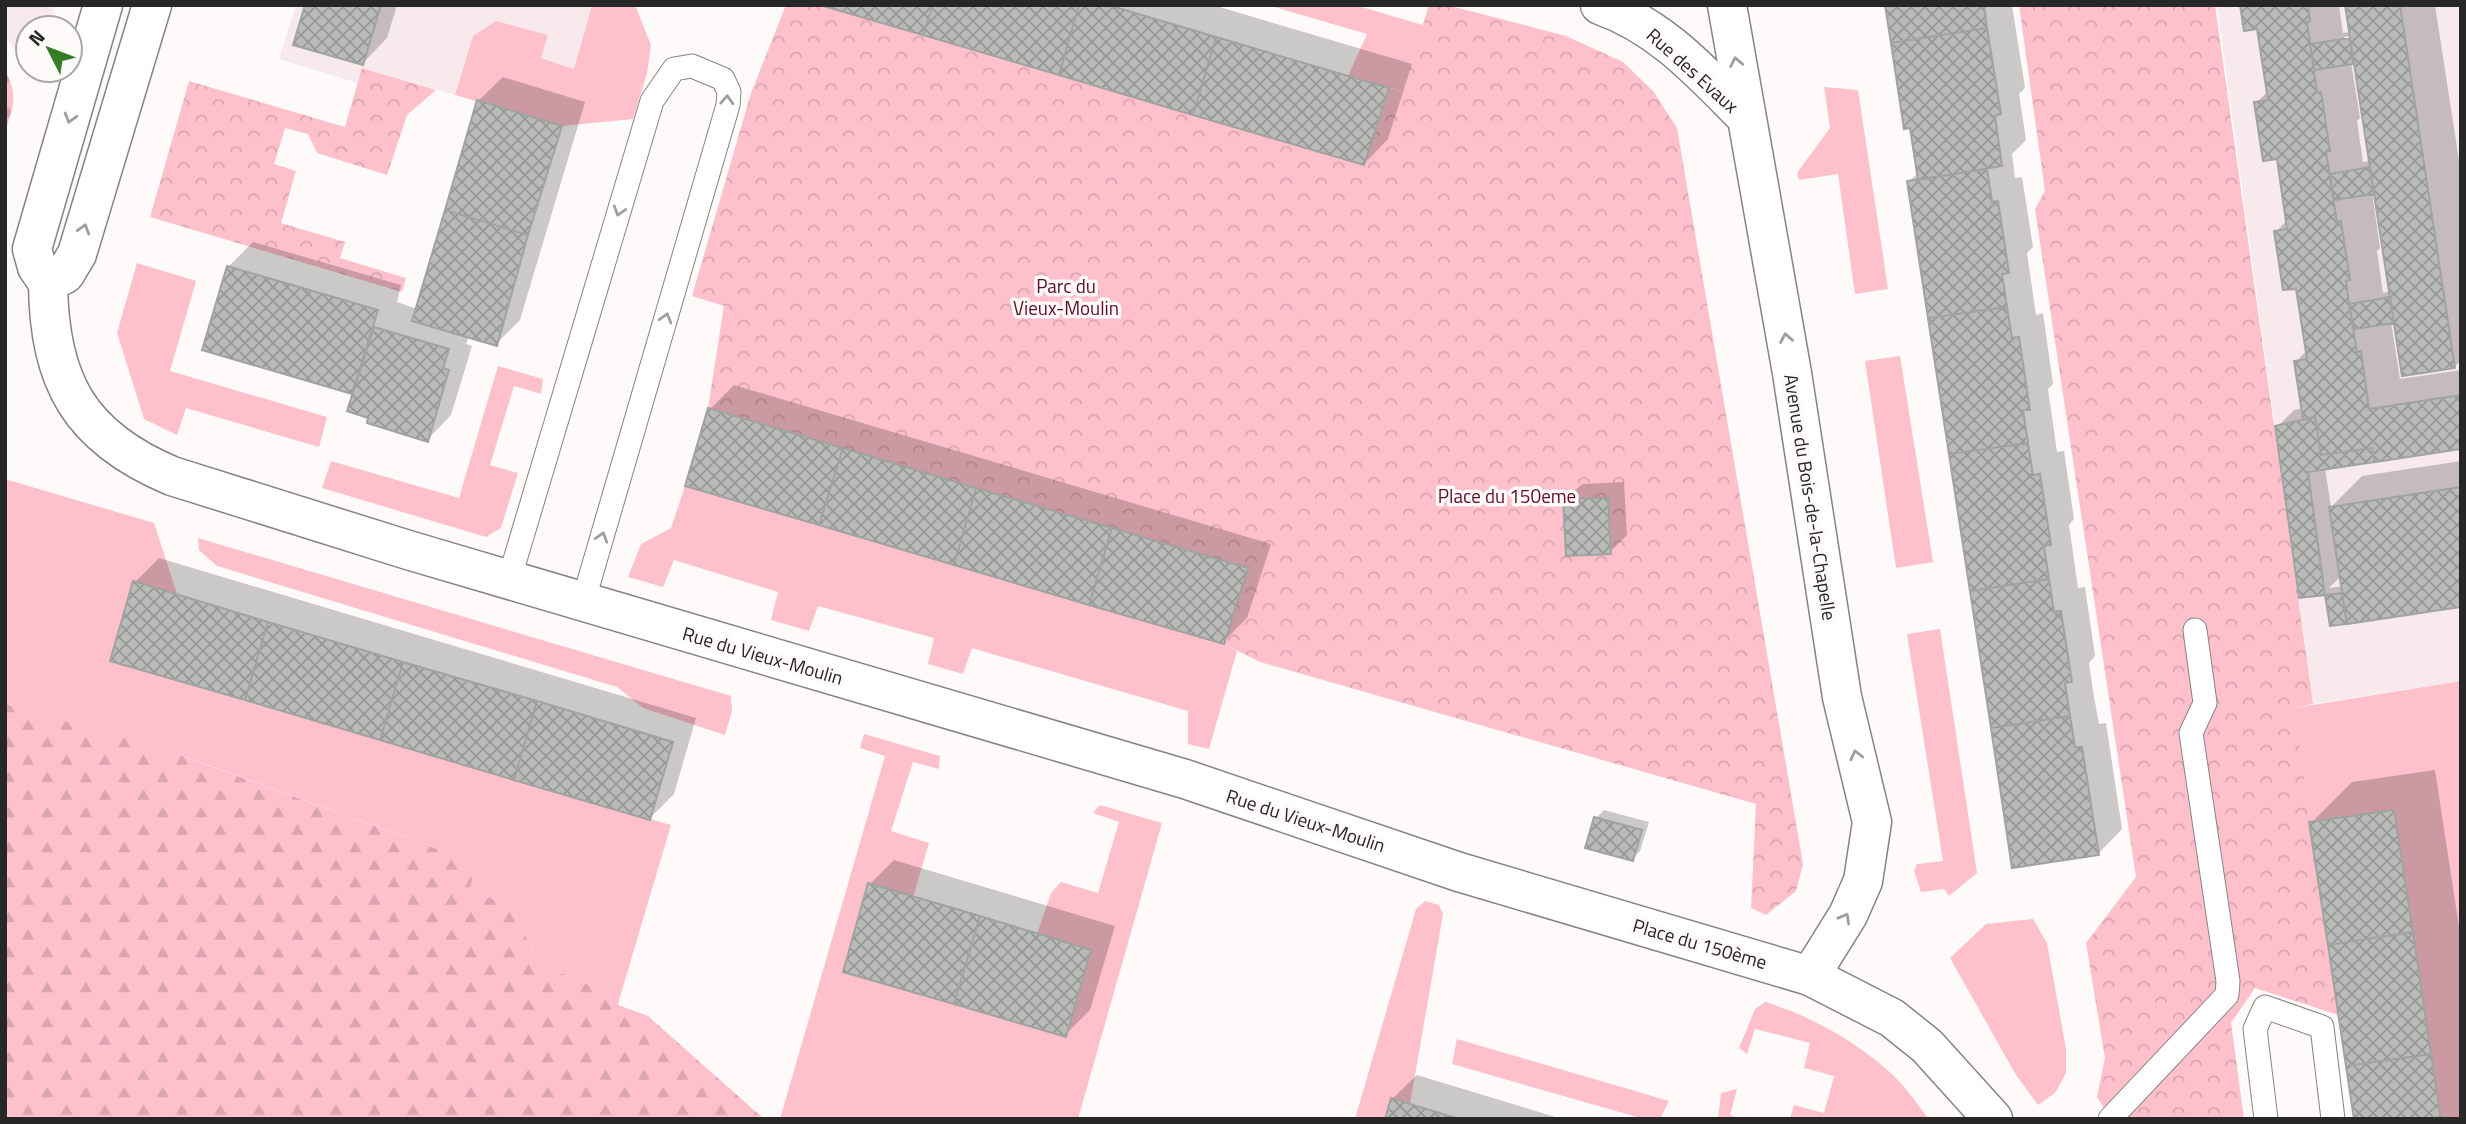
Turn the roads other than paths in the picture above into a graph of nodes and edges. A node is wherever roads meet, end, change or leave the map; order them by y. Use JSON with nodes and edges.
{"nodes":[{"id":1,"x":103,"y":5,"type":"edge"},
{"id":2,"x":152,"y":5,"type":"edge"},
{"id":3,"x":1600,"y":5,"type":"edge"},
{"id":4,"x":1727,"y":5,"type":"edge"},
{"id":5,"x":1747,"y":118,"type":"junction"},
{"id":6,"x":48,"y":283,"type":"junction"},
{"id":7,"x":509,"y":580,"type":"junction"},
{"id":8,"x":583,"y":602,"type":"junction"},
{"id":9,"x":2195,"y":630,"type":"dead end"},
{"id":10,"x":1590,"y":910,"type":"joint"},
{"id":11,"x":1810,"y":976,"type":"junction"},
{"id":12,"x":1987,"y":1111,"type":"edge"},
{"id":13,"x":2110,"y":1119,"type":"edge"},
{"id":14,"x":2266,"y":1119,"type":"edge"},
{"id":15,"x":2333,"y":1119,"type":"edge"}],
"edges":[{"from":1,"to":6,"type":"street","one_way":true},
{"from":6,"to":2,"type":"street","one_way":true},
{"from":3,"to":5,"type":"street","name":"Rue des Evaux"},
{"from":5,"to":4,"type":"street","name":"Avenue du Bois-de-la-Chapelle","one_way":true},
{"from":11,"to":5,"type":"street","name":"Avenue du Bois-de-la-Chapelle","one_way":true},
{"from":6,"to":7,"type":"street","name":"Rue du Vieux-Moulin"},
{"from":7,"to":8,"type":"street","name":"Rue du Vieux-Moulin"},
{"from":8,"to":7,"type":"lane","one_way":true},
{"from":8,"to":10,"type":"street","name":"Rue du Vieux-Moulin"},
{"from":9,"to":13,"type":"lane"},
{"from":10,"to":11,"type":"street","name":"Place du 150ème"},
{"from":11,"to":12,"type":"street"},
{"from":14,"to":15,"type":"lane"}]}
